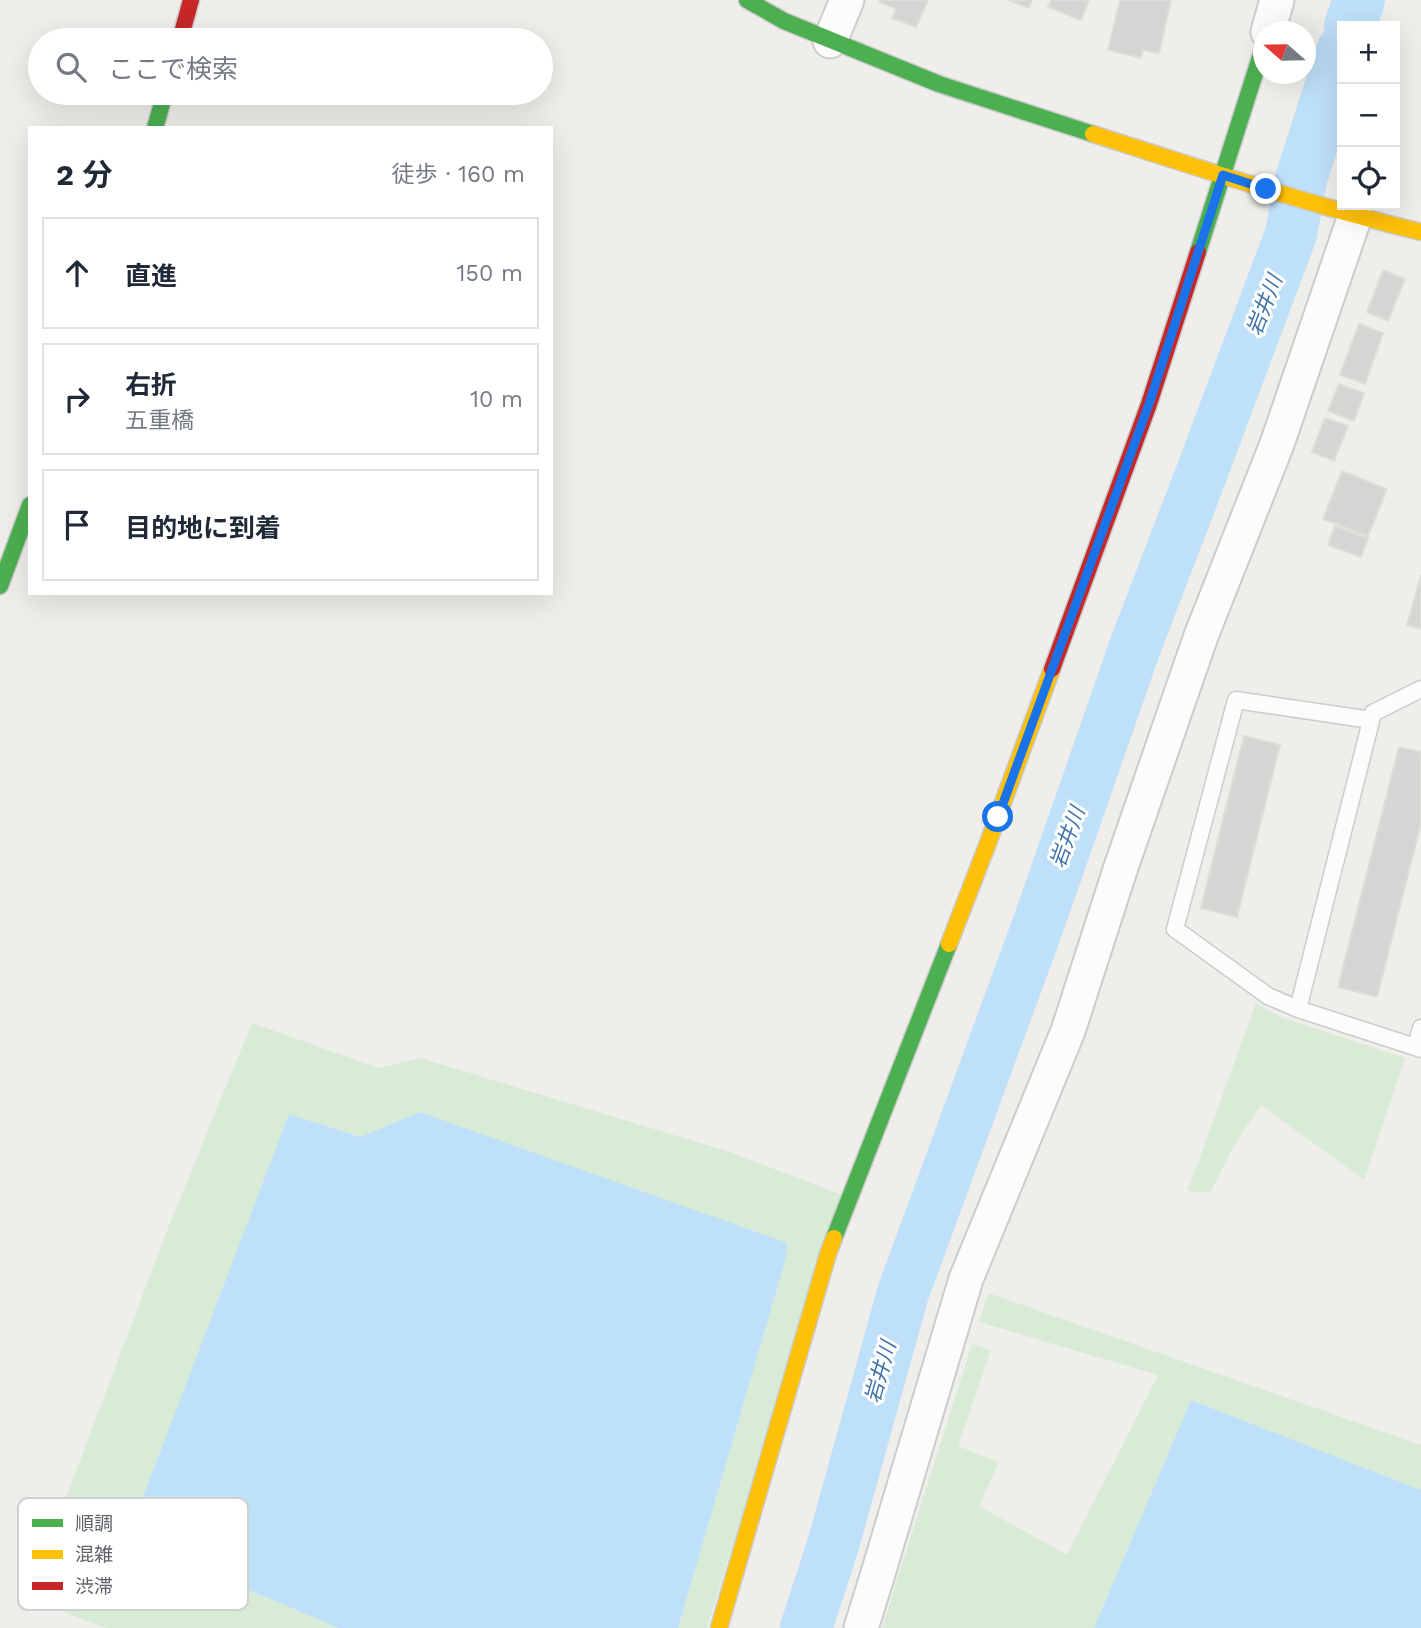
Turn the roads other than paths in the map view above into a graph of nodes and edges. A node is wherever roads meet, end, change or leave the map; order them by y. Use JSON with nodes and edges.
{"nodes":[{"id":1,"x":191,"y":0,"type":"edge"},
{"id":2,"x":747,"y":0,"type":"edge"},
{"id":3,"x":847,"y":0,"type":"edge"},
{"id":4,"x":1278,"y":0,"type":"edge"},
{"id":5,"x":1271,"y":21,"type":"edge"},
{"id":6,"x":183,"y":28,"type":"edge"},
{"id":7,"x":830,"y":41,"type":"junction"},
{"id":8,"x":1253,"y":80,"type":"edge"},
{"id":9,"x":162,"y":105,"type":"edge"},
{"id":10,"x":156,"y":126,"type":"edge"},
{"id":11,"x":1223,"y":175,"type":"junction"},
{"id":12,"x":1348,"y":214,"type":"junction"},
{"id":13,"x":1421,"y":232,"type":"edge"},
{"id":14,"x":28,"y":510,"type":"edge"},
{"id":15,"x":0,"y":586,"type":"edge"},
{"id":16,"x":1421,"y":689,"type":"edge"},
{"id":17,"x":1371,"y":720,"type":"junction"},
{"id":18,"x":1298,"y":1009,"type":"junction"},
{"id":19,"x":1421,"y":1028,"type":"edge"},
{"id":20,"x":1419,"y":1048,"type":"edge"},
{"id":21,"x":719,"y":1628,"type":"edge"},
{"id":22,"x":861,"y":1628,"type":"edge"}],
"edges":[{"from":1,"to":6,"type":"street"},
{"from":2,"to":7,"type":"street"},
{"from":3,"to":7,"type":"street"},
{"from":4,"to":5,"type":"street"},
{"from":7,"to":11,"type":"street"},
{"from":8,"to":11,"type":"street"},
{"from":9,"to":10,"type":"street"},
{"from":11,"to":12,"type":"street"},
{"from":11,"to":21,"type":"street"},
{"from":12,"to":13,"type":"street"},
{"from":12,"to":22,"type":"street"},
{"from":14,"to":15,"type":"street"},
{"from":16,"to":17,"type":"lane"},
{"from":17,"to":18,"type":"lane"},
{"from":17,"to":18,"type":"lane"},
{"from":18,"to":20,"type":"lane"},
{"from":19,"to":20,"type":"lane"}]}
